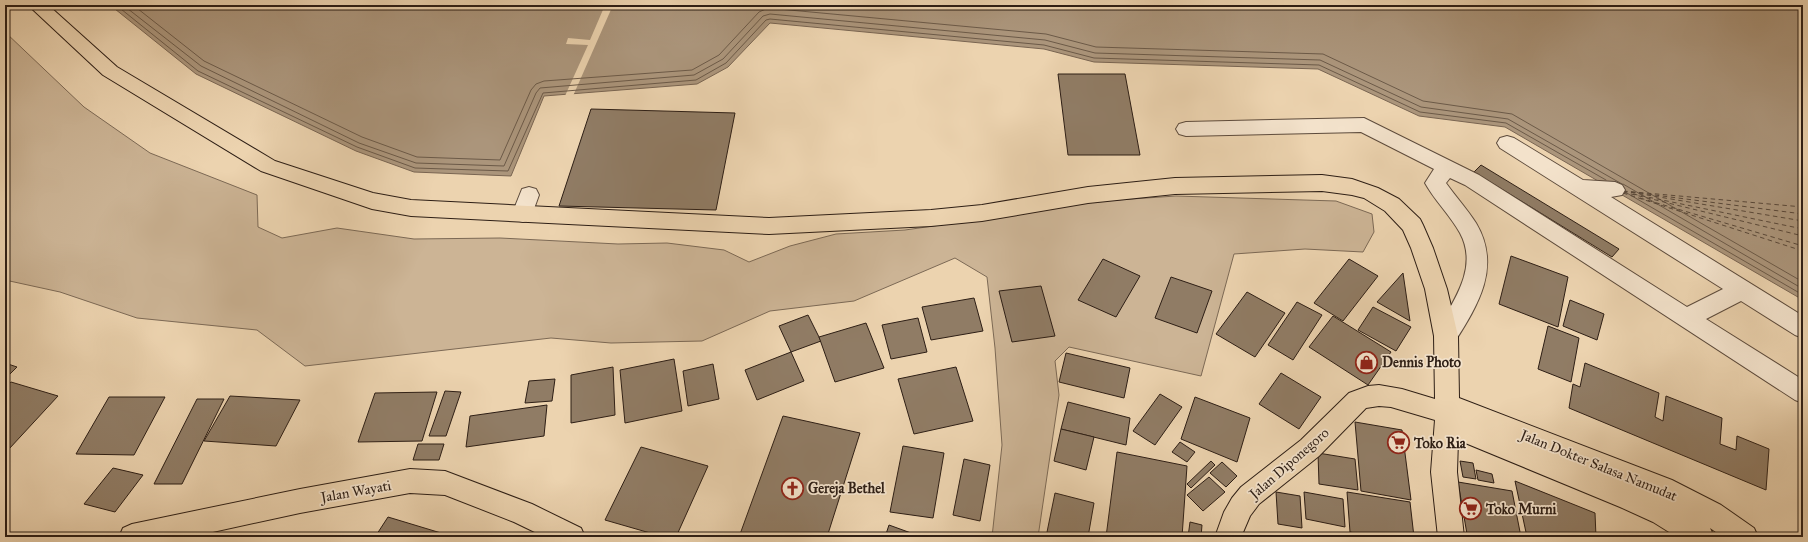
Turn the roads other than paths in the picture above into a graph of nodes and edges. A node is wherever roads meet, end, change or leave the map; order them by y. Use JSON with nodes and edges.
{"nodes":[{"id":1,"x":37,"y":5,"type":"edge"},
{"id":2,"x":1186,"y":129,"type":"dead end"},
{"id":3,"x":1507,"y":143,"type":"dead end"},
{"id":4,"x":1441,"y":175,"type":"junction"},
{"id":5,"x":1578,"y":188,"type":"junction"},
{"id":6,"x":1615,"y":190,"type":"dead end"},
{"id":7,"x":1742,"y":290,"type":"junction"},
{"id":8,"x":1686,"y":318,"type":"junction"},
{"id":9,"x":1803,"y":328,"type":"edge"},
{"id":10,"x":1446,"y":336,"type":"junction"},
{"id":11,"x":1803,"y":393,"type":"edge"},
{"id":12,"x":1447,"y":414,"type":"junction"},
{"id":13,"x":132,"y":537,"type":"edge"},
{"id":14,"x":572,"y":537,"type":"edge"},
{"id":15,"x":1228,"y":537,"type":"edge"},
{"id":16,"x":1451,"y":537,"type":"edge"},
{"id":17,"x":1701,"y":537,"type":"edge"},
{"id":18,"x":1745,"y":537,"type":"edge"}],
"edges":[{"from":1,"to":10,"type":"main road"},
{"from":2,"to":4,"type":"lane"},
{"from":3,"to":5,"type":"lane"},
{"from":4,"to":8,"type":"lane"},
{"from":4,"to":10,"type":"lane"},
{"from":5,"to":6,"type":"lane"},
{"from":5,"to":7,"type":"lane"},
{"from":7,"to":8,"type":"lane"},
{"from":7,"to":9,"type":"lane"},
{"from":8,"to":11,"type":"lane"},
{"from":10,"to":12,"type":"main road"},
{"from":12,"to":15,"type":"main road","name":"Jalan Diponegoro"},
{"from":12,"to":16,"type":"main road"},
{"from":12,"to":17,"type":"main road","name":"Jalan Dokter Salasa Namudat"},
{"from":12,"to":18,"type":"main road","name":"Jalan Dokter Salasa Namudat"},
{"from":13,"to":14,"type":"main road","name":"Jalan Wayati"}]}
